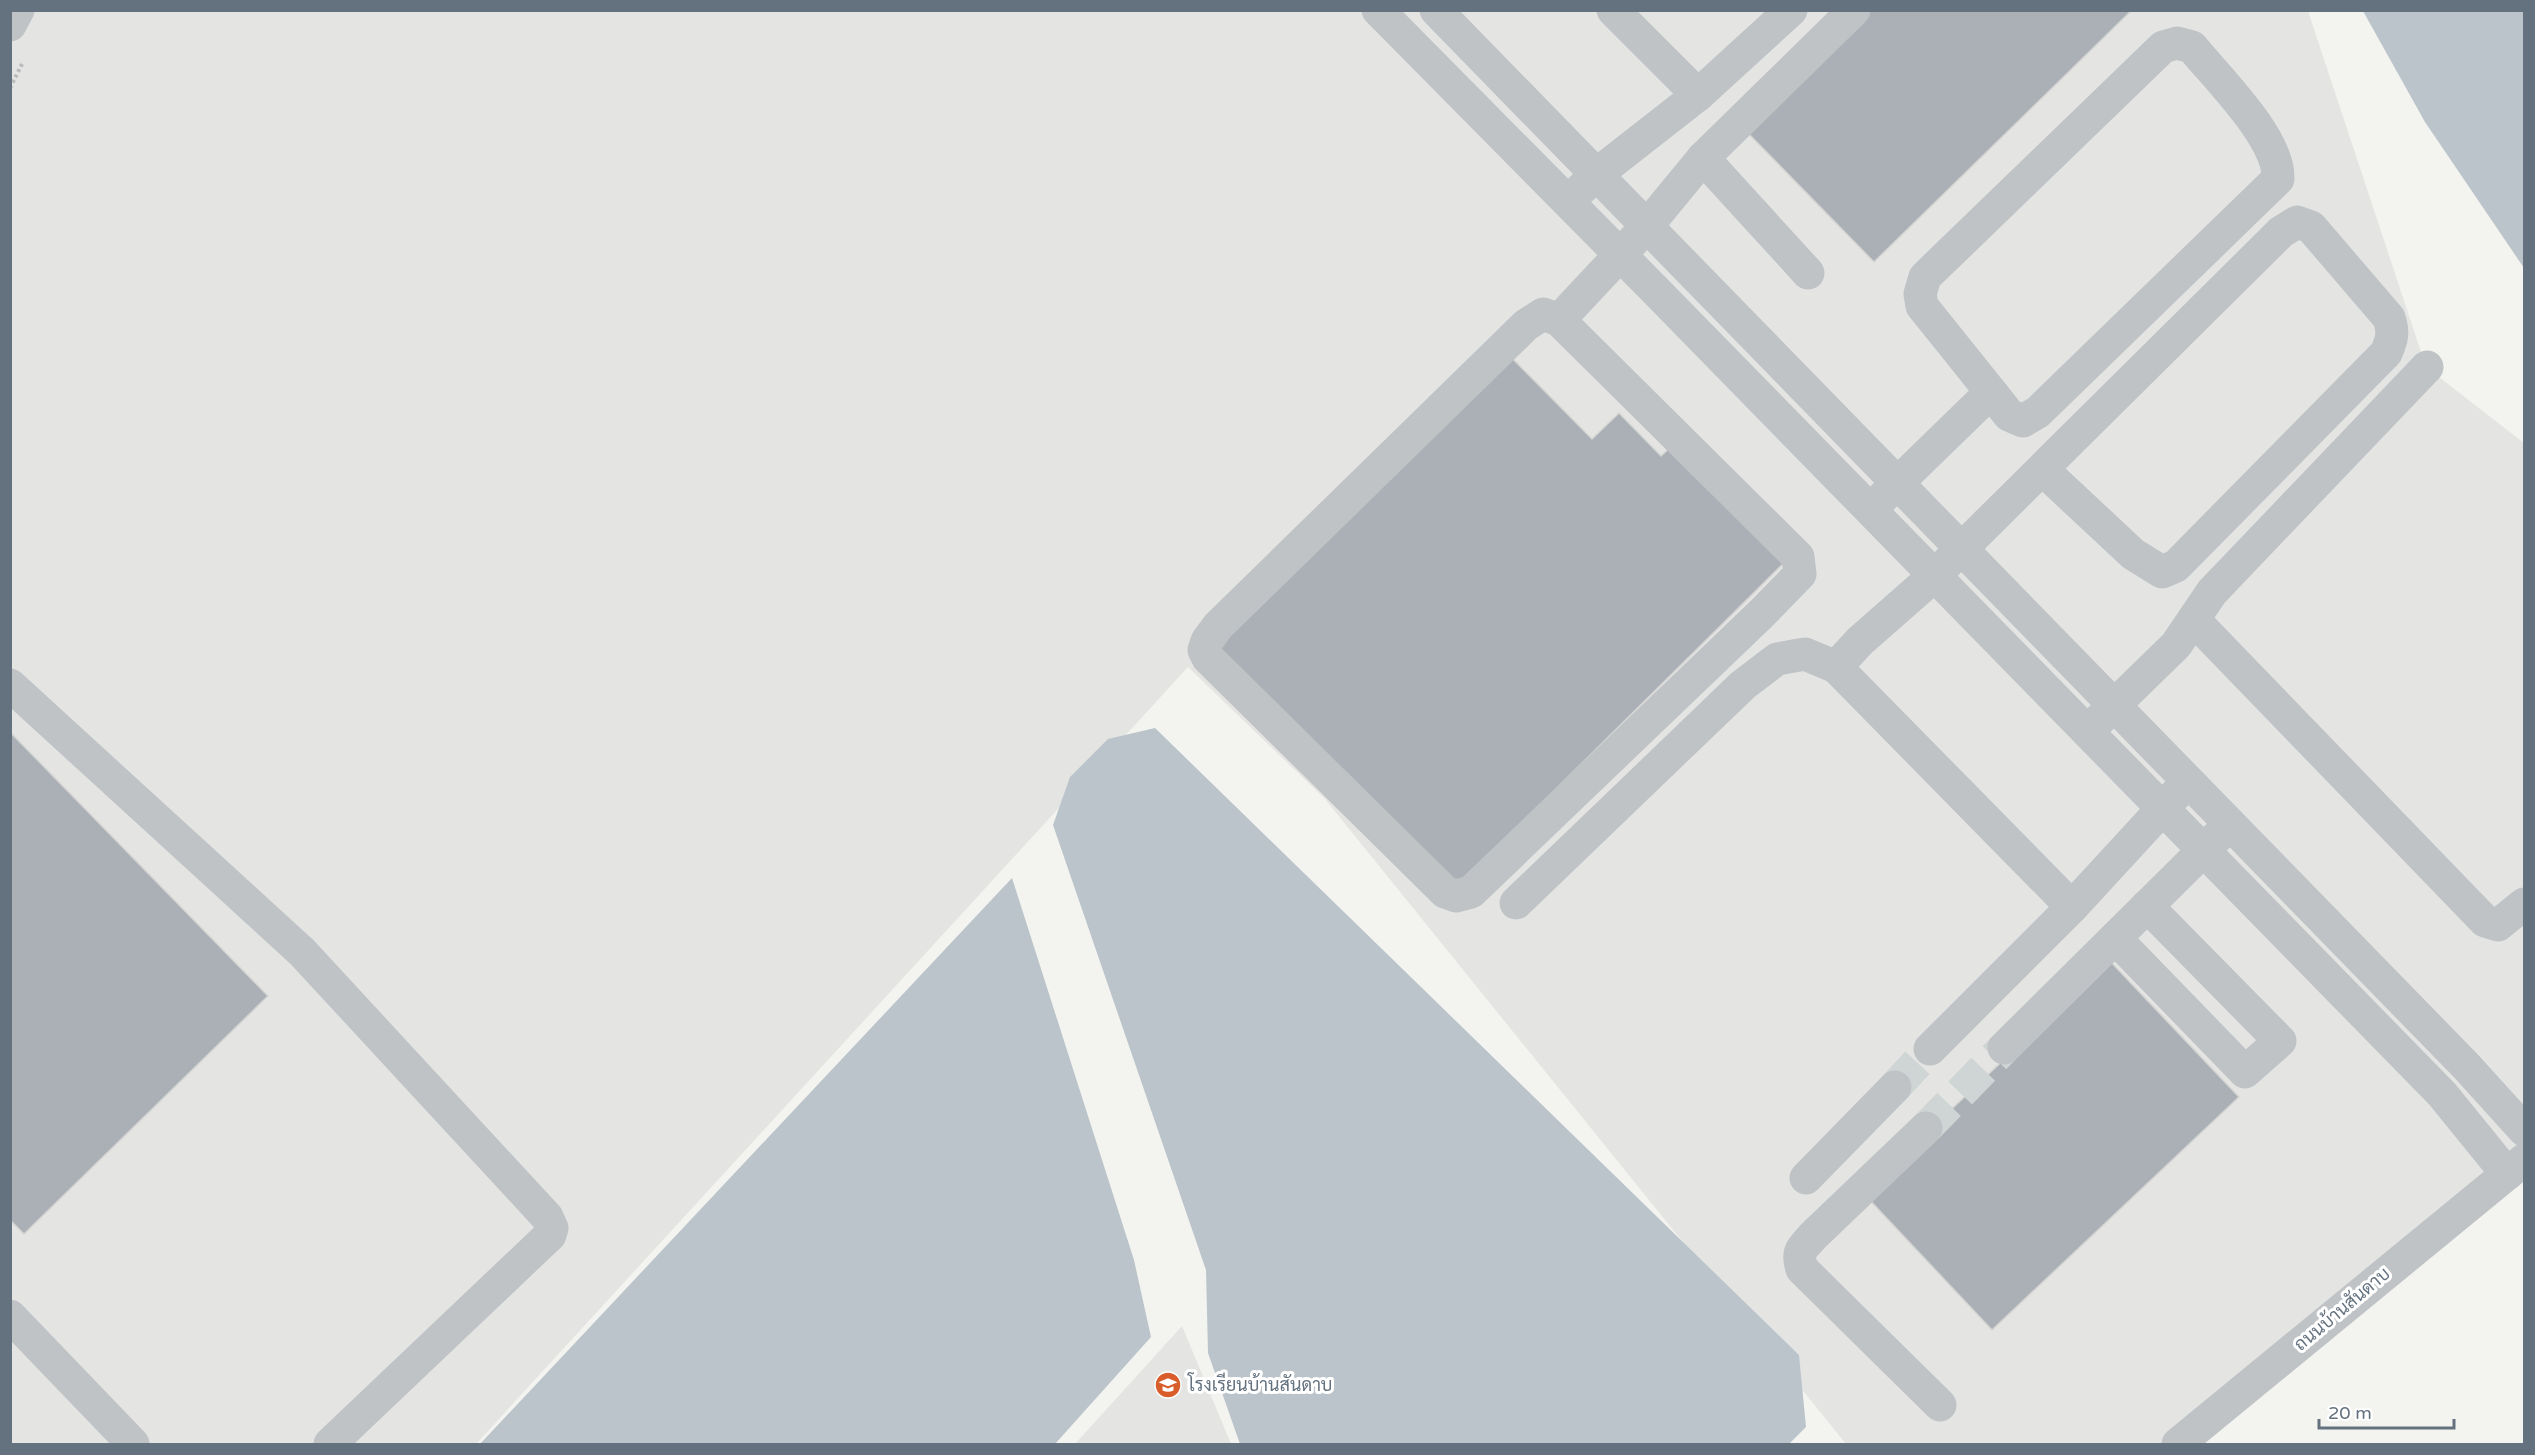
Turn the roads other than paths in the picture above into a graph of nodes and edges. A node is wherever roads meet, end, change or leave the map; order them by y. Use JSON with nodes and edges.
{"nodes":[{"id":1,"x":18,"y":10,"type":"edge"},
{"id":2,"x":1378,"y":10,"type":"edge"},
{"id":3,"x":1436,"y":10,"type":"edge"},
{"id":4,"x":1613,"y":10,"type":"edge"},
{"id":5,"x":1791,"y":10,"type":"edge"},
{"id":6,"x":1854,"y":10,"type":"edge"},
{"id":7,"x":10,"y":25,"type":"edge"},
{"id":8,"x":1698,"y":95,"type":"junction"},
{"id":9,"x":1702,"y":158,"type":"junction"},
{"id":10,"x":1597,"y":174,"type":"junction"},
{"id":11,"x":1567,"y":202,"type":"junction"},
{"id":12,"x":1647,"y":226,"type":"junction"},
{"id":13,"x":1619,"y":255,"type":"junction"},
{"id":14,"x":1808,"y":273,"type":"dead end"},
{"id":15,"x":1559,"y":320,"type":"junction"},
{"id":16,"x":2427,"y":367,"type":"dead end"},
{"id":17,"x":1991,"y":392,"type":"junction"},
{"id":18,"x":2042,"y":470,"type":"junction"},
{"id":19,"x":1898,"y":483,"type":"junction"},
{"id":20,"x":1870,"y":509,"type":"junction"},
{"id":21,"x":1961,"y":548,"type":"junction"},
{"id":22,"x":1934,"y":576,"type":"junction"},
{"id":23,"x":2194,"y":620,"type":"junction"},
{"id":24,"x":1836,"y":667,"type":"junction"},
{"id":25,"x":10,"y":685,"type":"edge"},
{"id":26,"x":2114,"y":705,"type":"junction"},
{"id":27,"x":2087,"y":732,"type":"junction"},
{"id":28,"x":2188,"y":781,"type":"junction"},
{"id":29,"x":2162,"y":808,"type":"junction"},
{"id":30,"x":2230,"y":825,"type":"junction"},
{"id":31,"x":2203,"y":851,"type":"junction"},
{"id":32,"x":1516,"y":903,"type":"dead end"},
{"id":33,"x":2524,"y":904,"type":"edge"},
{"id":34,"x":2147,"y":906,"type":"junction"},
{"id":35,"x":2072,"y":907,"type":"junction"},
{"id":36,"x":2115,"y":938,"type":"junction"},
{"id":37,"x":2004,"y":1048,"type":"tunnel mouth"},
{"id":38,"x":1930,"y":1049,"type":"tunnel mouth"},
{"id":39,"x":1894,"y":1087,"type":"tunnel mouth"},
{"id":40,"x":1926,"y":1128,"type":"tunnel mouth"},
{"id":41,"x":2524,"y":1130,"type":"edge"},
{"id":42,"x":2516,"y":1167,"type":"edge"},
{"id":43,"x":1806,"y":1178,"type":"dead end"},
{"id":44,"x":10,"y":1317,"type":"edge"},
{"id":45,"x":1940,"y":1405,"type":"dead end"},
{"id":46,"x":133,"y":1444,"type":"edge"},
{"id":47,"x":330,"y":1444,"type":"edge"},
{"id":48,"x":2178,"y":1444,"type":"edge"}],
"edges":[{"from":1,"to":7,"type":"street"},
{"from":2,"to":11,"type":"street"},
{"from":3,"to":10,"type":"street"},
{"from":4,"to":8,"type":"street"},
{"from":5,"to":8,"type":"street"},
{"from":6,"to":9,"type":"street"},
{"from":8,"to":10,"type":"street"},
{"from":9,"to":12,"type":"street"},
{"from":9,"to":14,"type":"street"},
{"from":10,"to":11,"type":"street"},
{"from":10,"to":12,"type":"street"},
{"from":11,"to":13,"type":"street"},
{"from":12,"to":13,"type":"street"},
{"from":12,"to":19,"type":"street"},
{"from":13,"to":15,"type":"street"},
{"from":13,"to":20,"type":"street"},
{"from":15,"to":15,"type":"street"},
{"from":16,"to":23,"type":"street"},
{"from":17,"to":17,"type":"street"},
{"from":17,"to":19,"type":"street"},
{"from":18,"to":18,"type":"street"},
{"from":18,"to":21,"type":"street"},
{"from":19,"to":20,"type":"street"},
{"from":19,"to":21,"type":"street"},
{"from":20,"to":22,"type":"street"},
{"from":21,"to":22,"type":"street"},
{"from":21,"to":26,"type":"street"},
{"from":22,"to":24,"type":"street"},
{"from":22,"to":27,"type":"street"},
{"from":23,"to":26,"type":"street"},
{"from":23,"to":33,"type":"street"},
{"from":24,"to":32,"type":"street"},
{"from":24,"to":35,"type":"street"},
{"from":25,"to":47,"type":"street"},
{"from":26,"to":27,"type":"street"},
{"from":26,"to":28,"type":"street"},
{"from":27,"to":29,"type":"street"},
{"from":28,"to":29,"type":"street"},
{"from":28,"to":30,"type":"street"},
{"from":29,"to":31,"type":"street"},
{"from":29,"to":35,"type":"street"},
{"from":30,"to":31,"type":"street"},
{"from":30,"to":41,"type":"street"},
{"from":31,"to":34,"type":"street"},
{"from":31,"to":42,"type":"street"},
{"from":34,"to":36,"type":"street"},
{"from":34,"to":36,"type":"street"},
{"from":35,"to":38,"type":"street"},
{"from":36,"to":37,"type":"street"},
{"from":39,"to":43,"type":"street"},
{"from":40,"to":45,"type":"street"},
{"from":42,"to":48,"type":"street","name":"ถนนบ้านสันดาบ"},
{"from":44,"to":46,"type":"street"}]}
